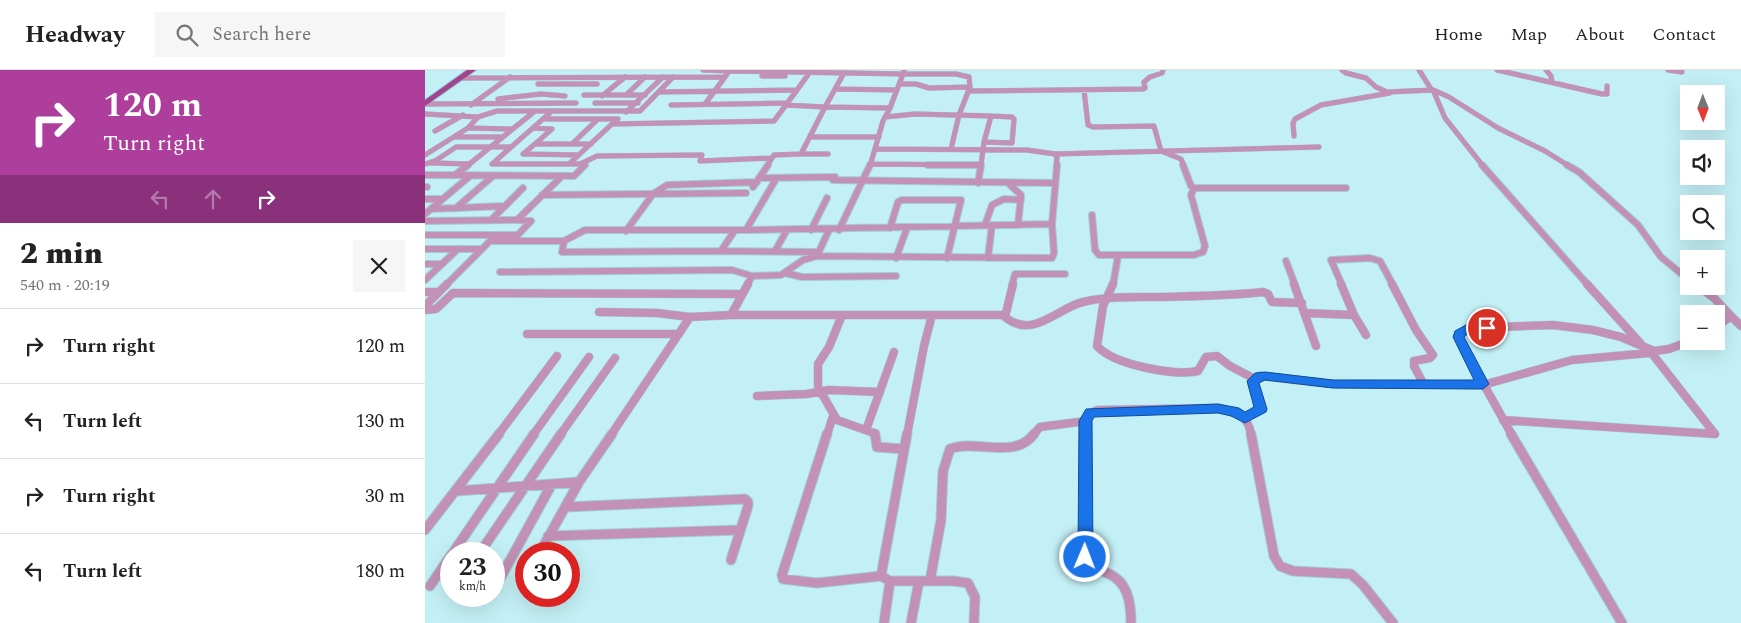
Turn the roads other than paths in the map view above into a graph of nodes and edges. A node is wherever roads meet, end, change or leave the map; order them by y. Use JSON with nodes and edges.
{"nodes":[{"id":1,"x":466,"y":70,"type":"edge"},
{"id":2,"x":472,"y":70,"type":"edge"},
{"id":3,"x":581,"y":70,"type":"edge"},
{"id":4,"x":598,"y":70,"type":"edge"},
{"id":5,"x":703,"y":70,"type":"edge"},
{"id":6,"x":973,"y":70,"type":"edge"},
{"id":7,"x":1163,"y":70,"type":"edge"},
{"id":8,"x":1342,"y":70,"type":"edge"},
{"id":9,"x":1419,"y":70,"type":"edge"},
{"id":10,"x":1497,"y":70,"type":"edge"},
{"id":11,"x":1546,"y":70,"type":"edge"},
{"id":12,"x":1668,"y":70,"type":"edge"},
{"id":13,"x":729,"y":71,"type":"edge"},
{"id":14,"x":763,"y":71,"type":"edge"},
{"id":15,"x":782,"y":71,"type":"edge"},
{"id":16,"x":904,"y":72,"type":"edge"},
{"id":17,"x":1682,"y":72,"type":"dead end"},
{"id":18,"x":808,"y":74,"type":"junction"},
{"id":19,"x":844,"y":74,"type":"junction"},
{"id":20,"x":547,"y":77,"type":"junction"},
{"id":21,"x":573,"y":77,"type":"junction"},
{"id":22,"x":589,"y":77,"type":"junction"},
{"id":23,"x":605,"y":77,"type":"junction"},
{"id":24,"x":625,"y":77,"type":"junction"},
{"id":25,"x":645,"y":77,"type":"junction"},
{"id":26,"x":663,"y":77,"type":"junction"},
{"id":27,"x":673,"y":77,"type":"junction"},
{"id":28,"x":725,"y":77,"type":"junction"},
{"id":29,"x":969,"y":77,"type":"junction"},
{"id":30,"x":461,"y":78,"type":"junction"},
{"id":31,"x":510,"y":78,"type":"junction"},
{"id":32,"x":1552,"y":82,"type":"junction"},
{"id":33,"x":538,"y":84,"type":"junction"},
{"id":34,"x":578,"y":84,"type":"junction"},
{"id":35,"x":597,"y":84,"type":"junction"},
{"id":36,"x":900,"y":84,"type":"junction"},
{"id":37,"x":1607,"y":86,"type":"dead end"},
{"id":38,"x":533,"y":88,"type":"dead end"},
{"id":39,"x":835,"y":89,"type":"junction"},
{"id":40,"x":970,"y":89,"type":"junction"},
{"id":41,"x":716,"y":90,"type":"junction"},
{"id":42,"x":797,"y":90,"type":"junction"},
{"id":43,"x":897,"y":90,"type":"junction"},
{"id":44,"x":1084,"y":90,"type":"junction"},
{"id":45,"x":1433,"y":90,"type":"junction"},
{"id":46,"x":659,"y":92,"type":"junction"},
{"id":47,"x":1391,"y":93,"type":"junction"},
{"id":48,"x":645,"y":94,"type":"junction"},
{"id":49,"x":584,"y":95,"type":"junction"},
{"id":50,"x":603,"y":95,"type":"junction"},
{"id":51,"x":626,"y":95,"type":"junction"},
{"id":52,"x":565,"y":96,"type":"junction"},
{"id":53,"x":476,"y":101,"type":"junction"},
{"id":54,"x":425,"y":103,"type":"edge"},
{"id":55,"x":557,"y":103,"type":"junction"},
{"id":56,"x":576,"y":103,"type":"junction"},
{"id":57,"x":595,"y":103,"type":"junction"},
{"id":58,"x":636,"y":103,"type":"junction"},
{"id":59,"x":648,"y":103,"type":"junction"},
{"id":60,"x":671,"y":104,"type":"dead end"},
{"id":61,"x":705,"y":104,"type":"junction"},
{"id":62,"x":786,"y":104,"type":"junction"},
{"id":63,"x":470,"y":106,"type":"junction"},
{"id":64,"x":825,"y":107,"type":"junction"},
{"id":65,"x":890,"y":108,"type":"junction"},
{"id":66,"x":563,"y":111,"type":"junction"},
{"id":67,"x":586,"y":111,"type":"junction"},
{"id":68,"x":627,"y":111,"type":"junction"},
{"id":69,"x":535,"y":112,"type":"junction"},
{"id":70,"x":552,"y":112,"type":"junction"},
{"id":71,"x":425,"y":114,"type":"edge"},
{"id":72,"x":463,"y":115,"type":"junction"},
{"id":73,"x":959,"y":115,"type":"junction"},
{"id":74,"x":991,"y":116,"type":"junction"},
{"id":75,"x":478,"y":117,"type":"junction"},
{"id":76,"x":885,"y":117,"type":"junction"},
{"id":77,"x":598,"y":119,"type":"junction"},
{"id":78,"x":618,"y":119,"type":"junction"},
{"id":79,"x":543,"y":120,"type":"junction"},
{"id":80,"x":612,"y":124,"type":"junction"},
{"id":81,"x":468,"y":128,"type":"junction"},
{"id":82,"x":533,"y":128,"type":"junction"},
{"id":83,"x":513,"y":129,"type":"junction"},
{"id":84,"x":435,"y":132,"type":"dead end"},
{"id":85,"x":1294,"y":136,"type":"dead end"},
{"id":86,"x":455,"y":137,"type":"junction"},
{"id":87,"x":502,"y":137,"type":"junction"},
{"id":88,"x":810,"y":137,"type":"junction"},
{"id":89,"x":879,"y":137,"type":"junction"},
{"id":90,"x":984,"y":142,"type":"junction"},
{"id":91,"x":573,"y":143,"type":"junction"},
{"id":92,"x":535,"y":144,"type":"junction"},
{"id":93,"x":591,"y":144,"type":"junction"},
{"id":94,"x":490,"y":146,"type":"junction"},
{"id":95,"x":511,"y":147,"type":"junction"},
{"id":96,"x":1319,"y":147,"type":"dead end"},
{"id":97,"x":876,"y":149,"type":"junction"},
{"id":98,"x":951,"y":150,"type":"junction"},
{"id":99,"x":984,"y":150,"type":"junction"},
{"id":100,"x":1161,"y":151,"type":"junction"},
{"id":101,"x":425,"y":154,"type":"edge"},
{"id":102,"x":801,"y":154,"type":"junction"},
{"id":103,"x":828,"y":154,"type":"dead end"},
{"id":104,"x":1055,"y":154,"type":"junction"},
{"id":105,"x":579,"y":155,"type":"junction"},
{"id":106,"x":772,"y":158,"type":"junction"},
{"id":107,"x":432,"y":163,"type":"junction"},
{"id":108,"x":425,"y":164,"type":"edge"},
{"id":109,"x":469,"y":164,"type":"junction"},
{"id":110,"x":492,"y":164,"type":"junction"},
{"id":111,"x":569,"y":164,"type":"junction"},
{"id":112,"x":579,"y":164,"type":"junction"},
{"id":113,"x":870,"y":164,"type":"junction"},
{"id":114,"x":981,"y":165,"type":"junction"},
{"id":115,"x":425,"y":175,"type":"edge"},
{"id":116,"x":455,"y":175,"type":"junction"},
{"id":117,"x":473,"y":176,"type":"junction"},
{"id":118,"x":493,"y":176,"type":"junction"},
{"id":119,"x":561,"y":177,"type":"junction"},
{"id":120,"x":776,"y":178,"type":"junction"},
{"id":121,"x":862,"y":181,"type":"junction"},
{"id":122,"x":756,"y":182,"type":"junction"},
{"id":123,"x":1007,"y":183,"type":"junction"},
{"id":124,"x":1055,"y":183,"type":"junction"},
{"id":125,"x":978,"y":184,"type":"junction"},
{"id":126,"x":523,"y":188,"type":"dead end"},
{"id":127,"x":1193,"y":188,"type":"junction"},
{"id":128,"x":1346,"y":188,"type":"dead end"},
{"id":129,"x":745,"y":193,"type":"dead end"},
{"id":130,"x":653,"y":194,"type":"junction"},
{"id":131,"x":542,"y":196,"type":"junction"},
{"id":132,"x":827,"y":198,"type":"dead end"},
{"id":133,"x":425,"y":199,"type":"edge"},
{"id":134,"x":442,"y":199,"type":"junction"},
{"id":135,"x":1021,"y":200,"type":"junction"},
{"id":136,"x":505,"y":206,"type":"junction"},
{"id":137,"x":456,"y":208,"type":"junction"},
{"id":138,"x":431,"y":209,"type":"junction"},
{"id":139,"x":425,"y":214,"type":"edge"},
{"id":140,"x":1092,"y":215,"type":"dead end"},
{"id":141,"x":491,"y":220,"type":"junction"},
{"id":142,"x":517,"y":220,"type":"junction"},
{"id":143,"x":425,"y":221,"type":"edge"},
{"id":144,"x":1052,"y":224,"type":"junction"},
{"id":145,"x":956,"y":225,"type":"junction"},
{"id":146,"x":988,"y":225,"type":"junction"},
{"id":147,"x":1018,"y":225,"type":"junction"},
{"id":148,"x":890,"y":228,"type":"junction"},
{"id":149,"x":907,"y":228,"type":"junction"},
{"id":150,"x":735,"y":230,"type":"junction"},
{"id":151,"x":745,"y":230,"type":"junction"},
{"id":152,"x":787,"y":230,"type":"junction"},
{"id":153,"x":811,"y":230,"type":"junction"},
{"id":154,"x":829,"y":230,"type":"junction"},
{"id":155,"x":839,"y":230,"type":"junction"},
{"id":156,"x":625,"y":231,"type":"junction"},
{"id":157,"x":425,"y":235,"type":"edge"},
{"id":158,"x":515,"y":238,"type":"junction"},
{"id":159,"x":564,"y":241,"type":"junction"},
{"id":160,"x":425,"y":249,"type":"edge"},
{"id":161,"x":458,"y":249,"type":"junction"},
{"id":162,"x":482,"y":249,"type":"junction"},
{"id":163,"x":721,"y":251,"type":"junction"},
{"id":164,"x":775,"y":251,"type":"junction"},
{"id":165,"x":818,"y":254,"type":"junction"},
{"id":166,"x":1118,"y":256,"type":"junction"},
{"id":167,"x":896,"y":258,"type":"junction"},
{"id":168,"x":947,"y":258,"type":"junction"},
{"id":169,"x":988,"y":258,"type":"junction"},
{"id":170,"x":1286,"y":261,"type":"dead end"},
{"id":171,"x":425,"y":264,"type":"edge"},
{"id":172,"x":442,"y":264,"type":"junction"},
{"id":173,"x":500,"y":272,"type":"dead end"},
{"id":174,"x":785,"y":273,"type":"junction"},
{"id":175,"x":1680,"y":273,"type":"edge"},
{"id":176,"x":1065,"y":274,"type":"dead end"},
{"id":177,"x":752,"y":276,"type":"junction"},
{"id":178,"x":896,"y":276,"type":"dead end"},
{"id":179,"x":425,"y":280,"type":"edge"},
{"id":180,"x":425,"y":292,"type":"edge"},
{"id":181,"x":439,"y":292,"type":"junction"},
{"id":182,"x":742,"y":294,"type":"junction"},
{"id":183,"x":1710,"y":295,"type":"edge"},
{"id":184,"x":1106,"y":298,"type":"junction"},
{"id":185,"x":1302,"y":302,"type":"junction"},
{"id":186,"x":425,"y":306,"type":"edge"},
{"id":187,"x":425,"y":310,"type":"edge"},
{"id":188,"x":599,"y":312,"type":"dead end"},
{"id":189,"x":1305,"y":313,"type":"junction"},
{"id":190,"x":842,"y":314,"type":"junction"},
{"id":191,"x":731,"y":315,"type":"junction"},
{"id":192,"x":932,"y":315,"type":"junction"},
{"id":193,"x":1005,"y":315,"type":"junction"},
{"id":194,"x":1354,"y":315,"type":"junction"},
{"id":195,"x":1731,"y":316,"type":"junction"},
{"id":196,"x":690,"y":317,"type":"junction"},
{"id":197,"x":1725,"y":320,"type":"edge"},
{"id":198,"x":1741,"y":326,"type":"edge"},
{"id":199,"x":527,"y":334,"type":"dead end"},
{"id":200,"x":679,"y":334,"type":"junction"},
{"id":201,"x":1365,"y":335,"type":"dead end"},
{"id":202,"x":1316,"y":346,"type":"dead end"},
{"id":203,"x":1680,"y":346,"type":"edge"},
{"id":204,"x":1647,"y":350,"type":"junction"},
{"id":205,"x":894,"y":352,"type":"dead end"},
{"id":206,"x":557,"y":356,"type":"dead end"},
{"id":207,"x":589,"y":357,"type":"dead end"},
{"id":208,"x":615,"y":358,"type":"dead end"},
{"id":209,"x":1255,"y":379,"type":"junction"},
{"id":210,"x":1423,"y":383,"type":"junction"},
{"id":211,"x":1483,"y":384,"type":"junction"},
{"id":212,"x":819,"y":391,"type":"junction"},
{"id":213,"x":880,"y":392,"type":"junction"},
{"id":214,"x":757,"y":396,"type":"dead end"},
{"id":215,"x":833,"y":416,"type":"junction"},
{"id":216,"x":1245,"y":418,"type":"junction"},
{"id":217,"x":1503,"y":420,"type":"junction"},
{"id":218,"x":1085,"y":421,"type":"junction"},
{"id":219,"x":866,"y":430,"type":"junction"},
{"id":220,"x":904,"y":449,"type":"junction"},
{"id":221,"x":579,"y":482,"type":"junction"},
{"id":222,"x":552,"y":484,"type":"junction"},
{"id":223,"x":525,"y":485,"type":"junction"},
{"id":224,"x":496,"y":489,"type":"junction"},
{"id":225,"x":457,"y":491,"type":"junction"},
{"id":226,"x":566,"y":507,"type":"junction"},
{"id":227,"x":425,"y":530,"type":"edge"},
{"id":228,"x":740,"y":530,"type":"junction"},
{"id":229,"x":548,"y":536,"type":"junction"},
{"id":230,"x":460,"y":542,"type":"edge"},
{"id":231,"x":487,"y":542,"type":"edge"},
{"id":232,"x":545,"y":542,"type":"edge"},
{"id":233,"x":731,"y":560,"type":"dead end"},
{"id":234,"x":505,"y":569,"type":"edge"},
{"id":235,"x":440,"y":571,"type":"edge"},
{"id":236,"x":886,"y":579,"type":"junction"},
{"id":237,"x":925,"y":581,"type":"junction"},
{"id":238,"x":430,"y":586,"type":"dead end"},
{"id":239,"x":884,"y":623,"type":"edge"},
{"id":240,"x":911,"y":623,"type":"edge"},
{"id":241,"x":974,"y":623,"type":"edge"},
{"id":242,"x":1131,"y":623,"type":"edge"},
{"id":243,"x":1393,"y":623,"type":"edge"},
{"id":244,"x":1622,"y":623,"type":"edge"}],
"edges":[{"from":1,"to":54,"type":"main road"},
{"from":2,"to":30,"type":"main road"},
{"from":3,"to":21,"type":"street"},
{"from":4,"to":22,"type":"street"},
{"from":5,"to":13,"type":"street"},
{"from":6,"to":29,"type":"street"},
{"from":7,"to":44,"type":"street"},
{"from":8,"to":47,"type":"street"},
{"from":9,"to":45,"type":"street"},
{"from":10,"to":32,"type":"street"},
{"from":11,"to":32,"type":"street"},
{"from":12,"to":17,"type":"street"},
{"from":13,"to":14,"type":"street"},
{"from":13,"to":28,"type":"street"},
{"from":14,"to":15,"type":"street"},
{"from":14,"to":18,"type":"street"},
{"from":15,"to":18,"type":"street"},
{"from":16,"to":19,"type":"street"},
{"from":16,"to":29,"type":"street"},
{"from":16,"to":36,"type":"street"},
{"from":18,"to":19,"type":"street"},
{"from":18,"to":42,"type":"street"},
{"from":19,"to":39,"type":"street"},
{"from":20,"to":21,"type":"street"},
{"from":20,"to":31,"type":"street"},
{"from":20,"to":33,"type":"street"},
{"from":21,"to":22,"type":"street"},
{"from":22,"to":23,"type":"street"},
{"from":23,"to":24,"type":"street"},
{"from":23,"to":35,"type":"street"},
{"from":24,"to":25,"type":"street"},
{"from":24,"to":50,"type":"street"},
{"from":25,"to":26,"type":"street"},
{"from":25,"to":51,"type":"street"},
{"from":26,"to":27,"type":"street"},
{"from":26,"to":48,"type":"street"},
{"from":27,"to":28,"type":"street"},
{"from":27,"to":46,"type":"street"},
{"from":28,"to":41,"type":"street"},
{"from":29,"to":40,"type":"street"},
{"from":30,"to":31,"type":"street"},
{"from":30,"to":54,"type":"main road"},
{"from":31,"to":53,"type":"street"},
{"from":32,"to":37,"type":"street"},
{"from":33,"to":34,"type":"street"},
{"from":33,"to":38,"type":"street"},
{"from":34,"to":35,"type":"street"},
{"from":34,"to":52,"type":"street"},
{"from":35,"to":49,"type":"street"},
{"from":36,"to":40,"type":"street"},
{"from":36,"to":43,"type":"street"},
{"from":39,"to":43,"type":"street"},
{"from":39,"to":64,"type":"street"},
{"from":40,"to":44,"type":"street"},
{"from":40,"to":73,"type":"street"},
{"from":41,"to":42,"type":"street"},
{"from":41,"to":46,"type":"street"},
{"from":41,"to":61,"type":"street"},
{"from":42,"to":62,"type":"street"},
{"from":43,"to":65,"type":"street"},
{"from":44,"to":100,"type":"street"},
{"from":45,"to":47,"type":"street"},
{"from":45,"to":175,"type":"street"},
{"from":45,"to":204,"type":"street"},
{"from":46,"to":59,"type":"street"},
{"from":47,"to":85,"type":"street"},
{"from":48,"to":51,"type":"street"},
{"from":48,"to":58,"type":"street"},
{"from":49,"to":50,"type":"street"},
{"from":49,"to":56,"type":"street"},
{"from":50,"to":51,"type":"street"},
{"from":50,"to":57,"type":"street"},
{"from":52,"to":53,"type":"street"},
{"from":52,"to":55,"type":"street"},
{"from":53,"to":63,"type":"street"},
{"from":54,"to":63,"type":"street"},
{"from":55,"to":56,"type":"street"},
{"from":55,"to":63,"type":"street"},
{"from":56,"to":66,"type":"street"},
{"from":57,"to":58,"type":"street"},
{"from":57,"to":67,"type":"street"},
{"from":58,"to":59,"type":"street"},
{"from":58,"to":68,"type":"street"},
{"from":59,"to":68,"type":"street"},
{"from":60,"to":61,"type":"street"},
{"from":61,"to":62,"type":"street"},
{"from":62,"to":64,"type":"street"},
{"from":62,"to":80,"type":"street"},
{"from":64,"to":65,"type":"street"},
{"from":64,"to":88,"type":"street"},
{"from":65,"to":76,"type":"street"},
{"from":66,"to":67,"type":"street"},
{"from":66,"to":70,"type":"street"},
{"from":67,"to":68,"type":"street"},
{"from":68,"to":78,"type":"street"},
{"from":69,"to":70,"type":"street"},
{"from":69,"to":75,"type":"street"},
{"from":69,"to":83,"type":"street"},
{"from":70,"to":79,"type":"street"},
{"from":71,"to":72,"type":"street"},
{"from":72,"to":75,"type":"street"},
{"from":72,"to":84,"type":"street"},
{"from":73,"to":74,"type":"street"},
{"from":73,"to":76,"type":"street"},
{"from":73,"to":98,"type":"street"},
{"from":74,"to":90,"type":"street"},
{"from":74,"to":90,"type":"street"},
{"from":75,"to":81,"type":"street"},
{"from":76,"to":89,"type":"street"},
{"from":77,"to":78,"type":"street"},
{"from":77,"to":79,"type":"street"},
{"from":77,"to":91,"type":"street"},
{"from":78,"to":80,"type":"street"},
{"from":79,"to":82,"type":"street"},
{"from":80,"to":93,"type":"street"},
{"from":81,"to":83,"type":"street"},
{"from":81,"to":86,"type":"street"},
{"from":82,"to":92,"type":"street"},
{"from":82,"to":95,"type":"street"},
{"from":83,"to":87,"type":"street"},
{"from":86,"to":87,"type":"street"},
{"from":86,"to":101,"type":"street"},
{"from":87,"to":94,"type":"street"},
{"from":88,"to":89,"type":"street"},
{"from":88,"to":102,"type":"street"},
{"from":89,"to":97,"type":"street"},
{"from":90,"to":99,"type":"street"},
{"from":91,"to":92,"type":"street"},
{"from":91,"to":93,"type":"street"},
{"from":92,"to":105,"type":"street"},
{"from":93,"to":105,"type":"street"},
{"from":94,"to":95,"type":"street"},
{"from":94,"to":107,"type":"street"},
{"from":94,"to":109,"type":"street"},
{"from":95,"to":110,"type":"street"},
{"from":96,"to":100,"type":"street"},
{"from":97,"to":98,"type":"street"},
{"from":97,"to":113,"type":"street"},
{"from":98,"to":99,"type":"street"},
{"from":99,"to":104,"type":"street"},
{"from":99,"to":114,"type":"street"},
{"from":100,"to":104,"type":"street"},
{"from":100,"to":127,"type":"street"},
{"from":102,"to":103,"type":"street"},
{"from":102,"to":106,"type":"street"},
{"from":104,"to":124,"type":"street"},
{"from":105,"to":111,"type":"street"},
{"from":106,"to":112,"type":"street"},
{"from":106,"to":122,"type":"street"},
{"from":107,"to":108,"type":"street"},
{"from":107,"to":109,"type":"street"},
{"from":109,"to":116,"type":"street"},
{"from":110,"to":111,"type":"street"},
{"from":110,"to":117,"type":"street"},
{"from":111,"to":112,"type":"street"},
{"from":112,"to":119,"type":"street"},
{"from":113,"to":114,"type":"street"},
{"from":113,"to":121,"type":"street"},
{"from":114,"to":125,"type":"street"},
{"from":115,"to":116,"type":"street"},
{"from":116,"to":117,"type":"street"},
{"from":117,"to":118,"type":"street"},
{"from":117,"to":134,"type":"street"},
{"from":118,"to":119,"type":"street"},
{"from":118,"to":137,"type":"street"},
{"from":119,"to":131,"type":"street"},
{"from":120,"to":121,"type":"street"},
{"from":120,"to":122,"type":"street"},
{"from":120,"to":151,"type":"street"},
{"from":121,"to":125,"type":"street"},
{"from":121,"to":155,"type":"street"},
{"from":122,"to":130,"type":"street"},
{"from":123,"to":124,"type":"street"},
{"from":123,"to":125,"type":"street"},
{"from":123,"to":135,"type":"street"},
{"from":124,"to":144,"type":"street"},
{"from":126,"to":136,"type":"street"},
{"from":127,"to":128,"type":"street"},
{"from":127,"to":166,"type":"street"},
{"from":129,"to":130,"type":"street"},
{"from":130,"to":131,"type":"street"},
{"from":130,"to":156,"type":"street"},
{"from":131,"to":142,"type":"street"},
{"from":132,"to":153,"type":"street"},
{"from":133,"to":134,"type":"street"},
{"from":134,"to":138,"type":"street"},
{"from":135,"to":146,"type":"street"},
{"from":135,"to":147,"type":"street"},
{"from":136,"to":137,"type":"street"},
{"from":136,"to":141,"type":"street"},
{"from":137,"to":138,"type":"street"},
{"from":138,"to":139,"type":"street"},
{"from":140,"to":166,"type":"street"},
{"from":141,"to":142,"type":"street"},
{"from":141,"to":143,"type":"street"},
{"from":142,"to":158,"type":"street"},
{"from":144,"to":147,"type":"street"},
{"from":144,"to":169,"type":"street"},
{"from":145,"to":146,"type":"street"},
{"from":145,"to":148,"type":"street"},
{"from":145,"to":149,"type":"street"},
{"from":145,"to":168,"type":"street"},
{"from":146,"to":147,"type":"street"},
{"from":146,"to":169,"type":"street"},
{"from":148,"to":149,"type":"street"},
{"from":148,"to":155,"type":"street"},
{"from":149,"to":167,"type":"street"},
{"from":150,"to":151,"type":"street"},
{"from":150,"to":156,"type":"street"},
{"from":150,"to":163,"type":"street"},
{"from":151,"to":152,"type":"street"},
{"from":152,"to":153,"type":"street"},
{"from":152,"to":164,"type":"street"},
{"from":153,"to":154,"type":"street"},
{"from":154,"to":155,"type":"street"},
{"from":154,"to":165,"type":"street"},
{"from":156,"to":159,"type":"street"},
{"from":157,"to":158,"type":"street"},
{"from":158,"to":159,"type":"street"},
{"from":158,"to":162,"type":"street"},
{"from":159,"to":163,"type":"street"},
{"from":160,"to":161,"type":"street"},
{"from":161,"to":162,"type":"street"},
{"from":161,"to":172,"type":"street"},
{"from":162,"to":181,"type":"street"},
{"from":163,"to":164,"type":"street"},
{"from":164,"to":165,"type":"street"},
{"from":165,"to":167,"type":"street"},
{"from":165,"to":174,"type":"street"},
{"from":166,"to":184,"type":"street"},
{"from":167,"to":168,"type":"street"},
{"from":168,"to":169,"type":"street"},
{"from":170,"to":185,"type":"street"},
{"from":171,"to":172,"type":"street"},
{"from":172,"to":179,"type":"street"},
{"from":173,"to":177,"type":"street"},
{"from":174,"to":177,"type":"street"},
{"from":174,"to":178,"type":"street"},
{"from":176,"to":193,"type":"street"},
{"from":177,"to":182,"type":"street"},
{"from":180,"to":181,"type":"street"},
{"from":181,"to":186,"type":"street"},
{"from":182,"to":187,"type":"street"},
{"from":182,"to":191,"type":"street"},
{"from":183,"to":195,"type":"street"},
{"from":184,"to":185,"type":"street"},
{"from":184,"to":193,"type":"street"},
{"from":184,"to":209,"type":"street"},
{"from":185,"to":189,"type":"street"},
{"from":188,"to":196,"type":"street"},
{"from":189,"to":194,"type":"street"},
{"from":189,"to":202,"type":"street"},
{"from":190,"to":191,"type":"street"},
{"from":190,"to":192,"type":"street"},
{"from":190,"to":212,"type":"street"},
{"from":191,"to":196,"type":"street"},
{"from":192,"to":193,"type":"street"},
{"from":192,"to":220,"type":"street"},
{"from":194,"to":201,"type":"street"},
{"from":194,"to":210,"type":"street"},
{"from":195,"to":197,"type":"street"},
{"from":195,"to":198,"type":"street"},
{"from":196,"to":200,"type":"street"},
{"from":199,"to":200,"type":"street"},
{"from":200,"to":221,"type":"street"},
{"from":203,"to":204,"type":"street"},
{"from":204,"to":211,"type":"street"},
{"from":204,"to":211,"type":"street"},
{"from":204,"to":217,"type":"street"},
{"from":205,"to":213,"type":"street"},
{"from":206,"to":225,"type":"street"},
{"from":207,"to":224,"type":"street"},
{"from":208,"to":223,"type":"street"},
{"from":209,"to":210,"type":"street"},
{"from":209,"to":216,"type":"street"},
{"from":210,"to":211,"type":"street"},
{"from":211,"to":217,"type":"street"},
{"from":212,"to":213,"type":"street"},
{"from":212,"to":214,"type":"street"},
{"from":212,"to":215,"type":"street"},
{"from":213,"to":219,"type":"street"},
{"from":215,"to":219,"type":"street"},
{"from":215,"to":236,"type":"street"},
{"from":216,"to":218,"type":"street"},
{"from":216,"to":243,"type":"street"},
{"from":217,"to":244,"type":"street"},
{"from":218,"to":237,"type":"street"},
{"from":218,"to":242,"type":"street"},
{"from":219,"to":220,"type":"street"},
{"from":220,"to":236,"type":"street"},
{"from":221,"to":222,"type":"street"},
{"from":221,"to":226,"type":"street"},
{"from":222,"to":223,"type":"street"},
{"from":222,"to":234,"type":"street"},
{"from":223,"to":224,"type":"street"},
{"from":223,"to":231,"type":"street"},
{"from":224,"to":225,"type":"street"},
{"from":224,"to":230,"type":"street"},
{"from":225,"to":227,"type":"street"},
{"from":226,"to":228,"type":"street"},
{"from":226,"to":229,"type":"street"},
{"from":228,"to":229,"type":"street"},
{"from":228,"to":233,"type":"street"},
{"from":229,"to":232,"type":"street"},
{"from":235,"to":238,"type":"street"},
{"from":236,"to":237,"type":"street"},
{"from":236,"to":239,"type":"street"},
{"from":237,"to":240,"type":"street"},
{"from":237,"to":241,"type":"street"}]}
